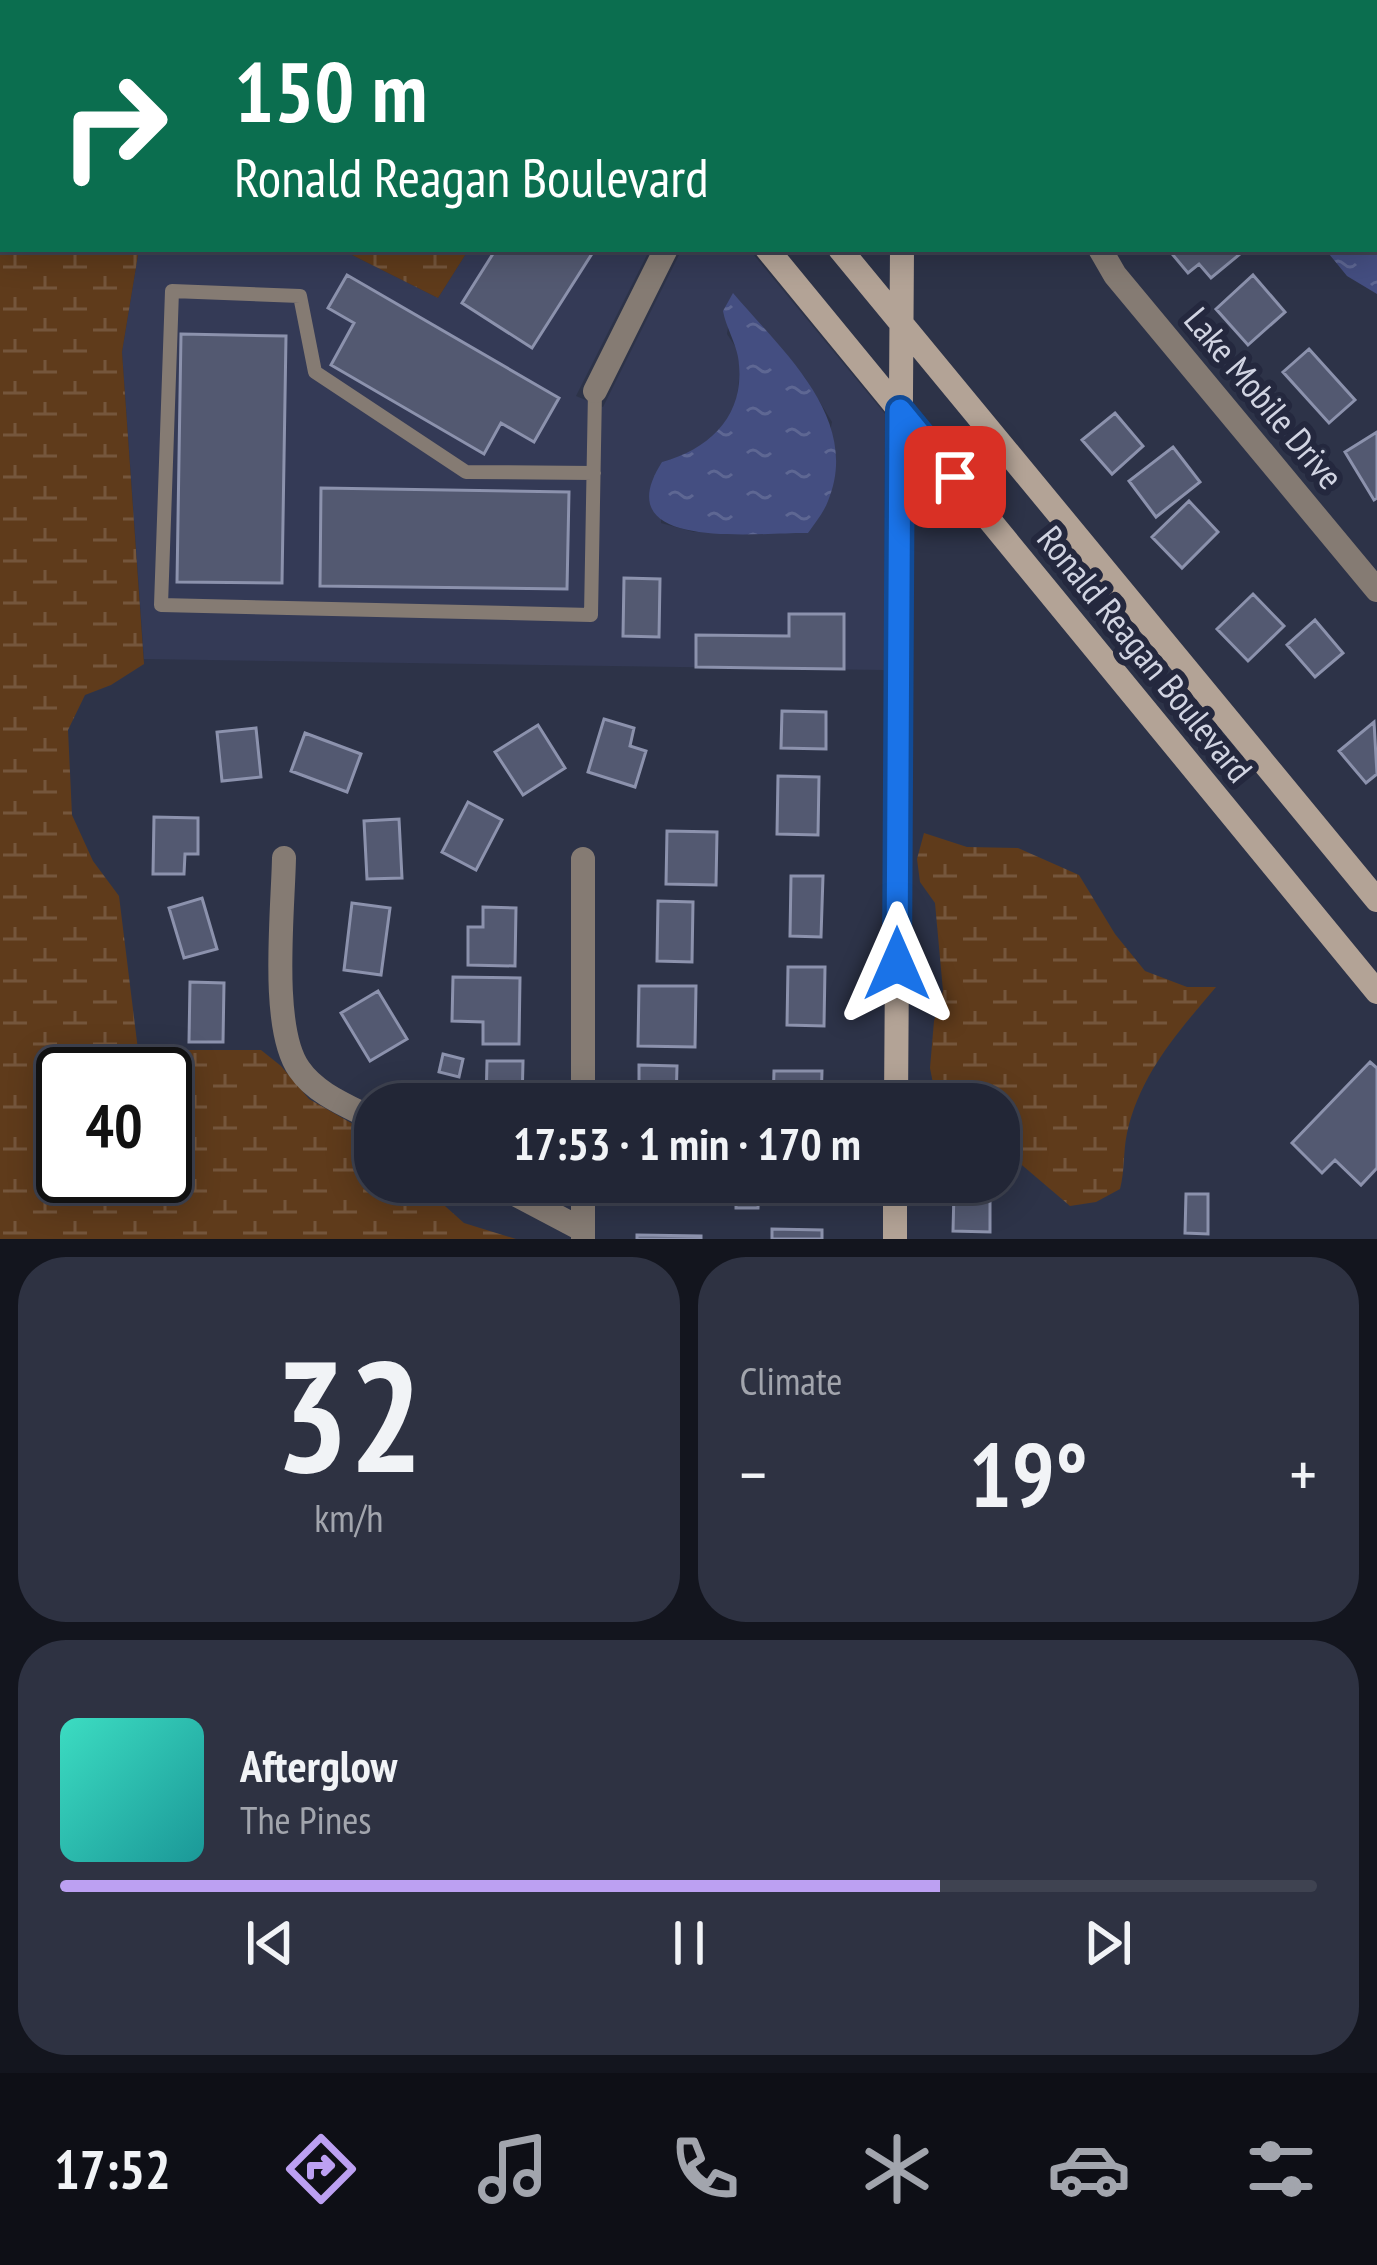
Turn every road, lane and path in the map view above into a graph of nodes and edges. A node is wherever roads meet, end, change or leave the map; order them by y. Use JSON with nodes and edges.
{"nodes":[{"id":1,"x":665,"y":252,"type":"edge"},
{"id":2,"x":769,"y":252,"type":"edge"},
{"id":3,"x":843,"y":252,"type":"edge"},
{"id":4,"x":902,"y":252,"type":"edge"},
{"id":5,"x":1102,"y":252,"type":"edge"},
{"id":6,"x":903,"y":323,"type":"junction"},
{"id":7,"x":596,"y":391,"type":"joint"},
{"id":8,"x":900,"y":410,"type":"junction"},
{"id":9,"x":594,"y":472,"type":"junction"},
{"id":10,"x":1377,"y":590,"type":"edge"},
{"id":11,"x":284,"y":859,"type":"dead end"},
{"id":12,"x":583,"y":859,"type":"dead end"},
{"id":13,"x":1377,"y":900,"type":"edge"},
{"id":14,"x":1377,"y":992,"type":"edge"},
{"id":15,"x":583,"y":1083,"type":"edge"},
{"id":16,"x":896,"y":1083,"type":"edge"},
{"id":17,"x":354,"y":1109,"type":"edge"},
{"id":18,"x":528,"y":1203,"type":"edge"},
{"id":19,"x":583,"y":1203,"type":"edge"},
{"id":20,"x":895,"y":1203,"type":"edge"},
{"id":21,"x":583,"y":1235,"type":"edge"},
{"id":22,"x":895,"y":1239,"type":"edge"}],
"edges":[{"from":1,"to":7,"type":"street"},
{"from":2,"to":8,"type":"main road","name":"Ronald Reagan Boulevard"},
{"from":3,"to":6,"type":"main road","name":"Ronald Reagan Boulevard"},
{"from":4,"to":6,"type":"main road"},
{"from":5,"to":10,"type":"street","name":"Lake Mobile Drive"},
{"from":6,"to":8,"type":"main road"},
{"from":6,"to":13,"type":"main road","name":"Ronald Reagan Boulevard"},
{"from":7,"to":9,"type":"lane"},
{"from":8,"to":14,"type":"main road","name":"Ronald Reagan Boulevard"},
{"from":8,"to":16,"type":"main road"},
{"from":9,"to":9,"type":"lane"},
{"from":11,"to":17,"type":"street"},
{"from":12,"to":15,"type":"street"},
{"from":18,"to":21,"type":"street"},
{"from":19,"to":21,"type":"street"},
{"from":20,"to":22,"type":"main road"}]}
